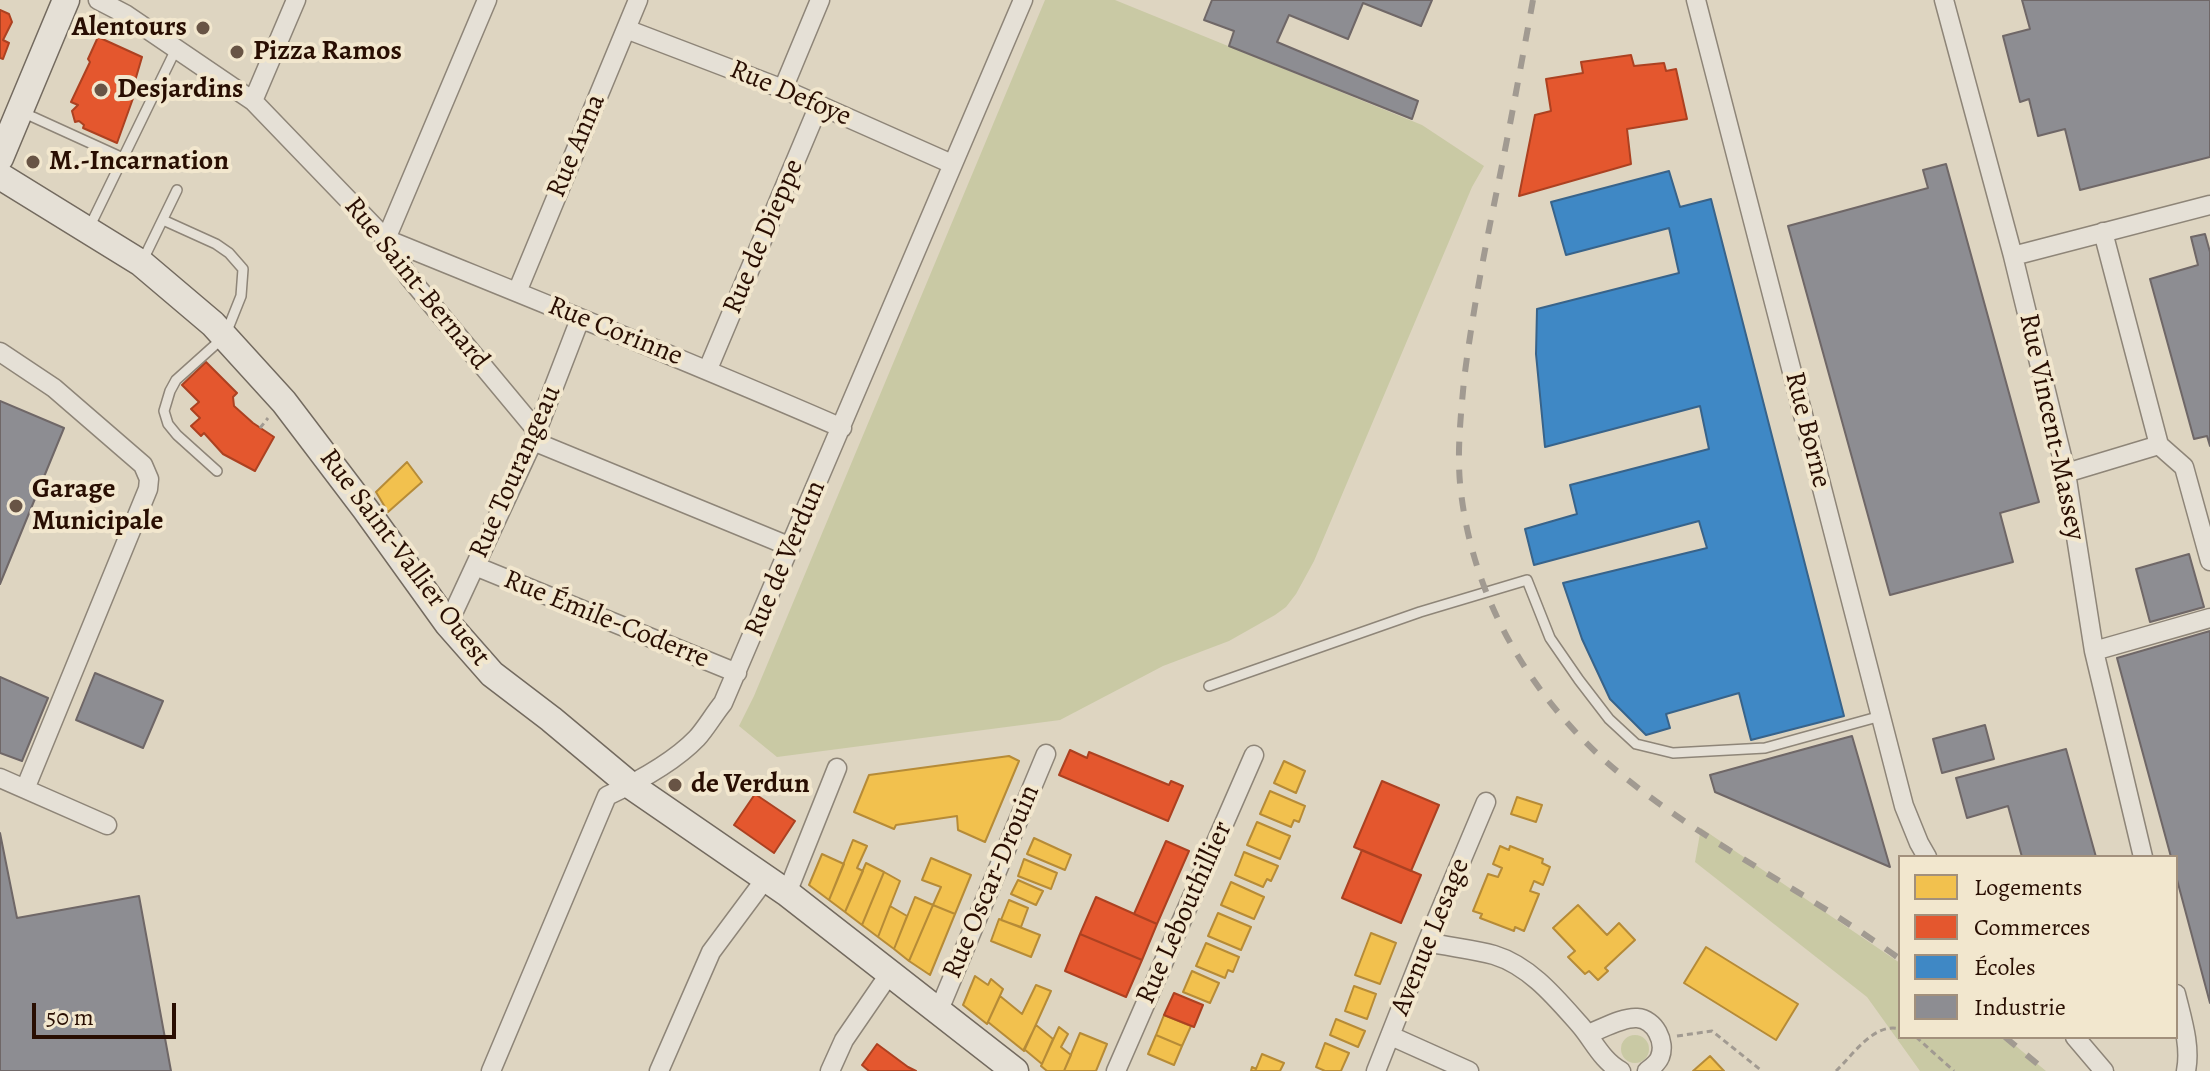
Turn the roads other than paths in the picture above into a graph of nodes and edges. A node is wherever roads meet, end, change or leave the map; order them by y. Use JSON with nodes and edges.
{"nodes":[{"id":1,"x":66,"y":0,"type":"edge"},
{"id":2,"x":98,"y":0,"type":"edge"},
{"id":3,"x":296,"y":0,"type":"edge"},
{"id":4,"x":487,"y":0,"type":"edge"},
{"id":5,"x":638,"y":0,"type":"edge"},
{"id":6,"x":820,"y":0,"type":"edge"},
{"id":7,"x":1023,"y":0,"type":"edge"},
{"id":8,"x":1696,"y":0,"type":"edge"},
{"id":9,"x":1944,"y":0,"type":"edge"},
{"id":10,"x":626,"y":29,"type":"junction"},
{"id":11,"x":176,"y":49,"type":"junction"},
{"id":12,"x":783,"y":89,"type":"junction"},
{"id":13,"x":253,"y":101,"type":"junction"},
{"id":14,"x":819,"y":105,"type":"junction"},
{"id":15,"x":19,"y":110,"type":"junction"},
{"id":16,"x":0,"y":158,"type":"edge"},
{"id":17,"x":123,"y":158,"type":"junction"},
{"id":18,"x":952,"y":164,"type":"junction"},
{"id":19,"x":0,"y":176,"type":"edge"},
{"id":20,"x":177,"y":190,"type":"dead end"},
{"id":21,"x":2210,"y":205,"type":"edge"},
{"id":22,"x":163,"y":220,"type":"junction"},
{"id":23,"x":88,"y":231,"type":"junction"},
{"id":24,"x":2103,"y":232,"type":"junction"},
{"id":25,"x":386,"y":239,"type":"junction"},
{"id":26,"x":2013,"y":256,"type":"junction"},
{"id":27,"x":141,"y":263,"type":"junction"},
{"id":28,"x":517,"y":292,"type":"junction"},
{"id":29,"x":580,"y":319,"type":"junction"},
{"id":30,"x":225,"y":336,"type":"junction"},
{"id":31,"x":0,"y":352,"type":"edge"},
{"id":32,"x":708,"y":369,"type":"junction"},
{"id":33,"x":842,"y":428,"type":"junction"},
{"id":34,"x":535,"y":436,"type":"junction"},
{"id":35,"x":2159,"y":445,"type":"junction"},
{"id":36,"x":217,"y":471,"type":"dead end"},
{"id":37,"x":2066,"y":473,"type":"junction"},
{"id":38,"x":791,"y":547,"type":"junction"},
{"id":39,"x":2210,"y":561,"type":"edge"},
{"id":40,"x":475,"y":566,"type":"junction"},
{"id":41,"x":2210,"y":618,"type":"edge"},
{"id":42,"x":448,"y":624,"type":"junction"},
{"id":43,"x":2094,"y":651,"type":"junction"},
{"id":44,"x":737,"y":673,"type":"junction"},
{"id":45,"x":1209,"y":686,"type":"dead end"},
{"id":46,"x":1881,"y":716,"type":"junction"},
{"id":47,"x":1046,"y":754,"type":"dead end"},
{"id":48,"x":1254,"y":755,"type":"dead end"},
{"id":49,"x":837,"y":768,"type":"dead end"},
{"id":50,"x":0,"y":778,"type":"edge"},
{"id":51,"x":630,"y":785,"type":"junction"},
{"id":52,"x":25,"y":789,"type":"junction"},
{"id":53,"x":1486,"y":802,"type":"dead end"},
{"id":54,"x":107,"y":825,"type":"dead end"},
{"id":55,"x":1926,"y":855,"type":"edge"},
{"id":56,"x":2143,"y":855,"type":"edge"},
{"id":57,"x":777,"y":886,"type":"junction"},
{"id":58,"x":1427,"y":942,"type":"junction"},
{"id":59,"x":890,"y":973,"type":"junction"},
{"id":60,"x":2178,"y":1002,"type":"edge"},
{"id":61,"x":939,"y":1010,"type":"junction"},
{"id":62,"x":1588,"y":1034,"type":"junction"},
{"id":63,"x":1391,"y":1036,"type":"junction"},
{"id":64,"x":2077,"y":1039,"type":"edge"},
{"id":65,"x":1012,"y":1070,"type":"edge"},
{"id":66,"x":491,"y":1071,"type":"edge"},
{"id":67,"x":659,"y":1071,"type":"edge"},
{"id":68,"x":830,"y":1071,"type":"edge"},
{"id":69,"x":1116,"y":1071,"type":"edge"},
{"id":70,"x":1376,"y":1071,"type":"edge"},
{"id":71,"x":1469,"y":1071,"type":"edge"},
{"id":72,"x":1621,"y":1071,"type":"edge"},
{"id":73,"x":1647,"y":1071,"type":"edge"},
{"id":74,"x":2104,"y":1071,"type":"edge"},
{"id":75,"x":2186,"y":1071,"type":"edge"}],
"edges":[{"from":1,"to":15,"type":"street"},
{"from":2,"to":11,"type":"street","name":"Rue Saint-Bernard"},
{"from":3,"to":13,"type":"street"},
{"from":4,"to":25,"type":"street"},
{"from":5,"to":10,"type":"street","name":"Rue Anna"},
{"from":6,"to":12,"type":"street"},
{"from":7,"to":18,"type":"street","name":"Rue de Verdun"},
{"from":8,"to":46,"type":"street","name":"Rue Borne"},
{"from":9,"to":26,"type":"street","name":"Rue Vincent-Massey"},
{"from":10,"to":12,"type":"street","name":"Rue Defoye"},
{"from":10,"to":28,"type":"street","name":"Rue Anna"},
{"from":11,"to":13,"type":"street","name":"Rue Saint-Bernard"},
{"from":11,"to":17,"type":"lane"},
{"from":12,"to":14,"type":"street","name":"Rue Defoye"},
{"from":13,"to":25,"type":"street","name":"Rue Saint-Bernard"},
{"from":14,"to":18,"type":"street","name":"Rue Defoye"},
{"from":14,"to":32,"type":"street","name":"Rue de Dieppe"},
{"from":15,"to":16,"type":"street"},
{"from":15,"to":17,"type":"lane"},
{"from":17,"to":23,"type":"lane"},
{"from":18,"to":33,"type":"street","name":"Rue de Verdun"},
{"from":19,"to":23,"type":"street","name":"Rue Saint-Vallier Ouest"},
{"from":20,"to":22,"type":"lane"},
{"from":21,"to":24,"type":"street"},
{"from":22,"to":27,"type":"lane"},
{"from":22,"to":30,"type":"lane"},
{"from":23,"to":27,"type":"street","name":"Rue Saint-Vallier Ouest"},
{"from":24,"to":26,"type":"street"},
{"from":24,"to":35,"type":"street"},
{"from":25,"to":28,"type":"street","name":"Rue Corinne"},
{"from":25,"to":34,"type":"street","name":"Rue Saint-Bernard"},
{"from":26,"to":37,"type":"street","name":"Rue Vincent-Massey"},
{"from":27,"to":30,"type":"street","name":"Rue Saint-Vallier Ouest"},
{"from":28,"to":29,"type":"street","name":"Rue Corinne"},
{"from":29,"to":32,"type":"street","name":"Rue Corinne"},
{"from":29,"to":34,"type":"street","name":"Rue Tourangeau"},
{"from":30,"to":36,"type":"lane"},
{"from":30,"to":42,"type":"street","name":"Rue Saint-Vallier Ouest"},
{"from":31,"to":52,"type":"street"},
{"from":32,"to":33,"type":"street","name":"Rue Corinne"},
{"from":33,"to":38,"type":"street","name":"Rue de Verdun"},
{"from":34,"to":38,"type":"street","name":"Rue Saint-Bernard"},
{"from":34,"to":40,"type":"street","name":"Rue Tourangeau"},
{"from":35,"to":37,"type":"street"},
{"from":35,"to":39,"type":"street"},
{"from":37,"to":43,"type":"street","name":"Rue Vincent-Massey"},
{"from":38,"to":44,"type":"street","name":"Rue de Verdun"},
{"from":40,"to":42,"type":"street","name":"Rue Tourangeau"},
{"from":40,"to":44,"type":"street","name":"Rue Émile-Coderre"},
{"from":41,"to":43,"type":"street"},
{"from":42,"to":51,"type":"street","name":"Rue Saint-Vallier Ouest"},
{"from":43,"to":56,"type":"street","name":"Rue Vincent-Massey"},
{"from":44,"to":51,"type":"street","name":"Rue de Verdun"},
{"from":45,"to":46,"type":"lane"},
{"from":46,"to":55,"type":"street","name":"Rue Borne"},
{"from":47,"to":61,"type":"street","name":"Rue Oscar-Drouin"},
{"from":48,"to":69,"type":"street","name":"Rue Lebouthillier"},
{"from":49,"to":57,"type":"street"},
{"from":50,"to":52,"type":"street"},
{"from":51,"to":57,"type":"street","name":"Rue Saint-Vallier Ouest"},
{"from":51,"to":66,"type":"street","name":"Rue de Verdun"},
{"from":52,"to":54,"type":"street"},
{"from":53,"to":58,"type":"street","name":"Avenue Lesage"},
{"from":57,"to":59,"type":"street","name":"Rue Saint-Vallier Ouest"},
{"from":57,"to":67,"type":"street"},
{"from":58,"to":62,"type":"street"},
{"from":58,"to":63,"type":"street","name":"Avenue Lesage"},
{"from":59,"to":61,"type":"street","name":"Rue Saint-Vallier Ouest"},
{"from":59,"to":68,"type":"street"},
{"from":60,"to":75,"type":"street"},
{"from":61,"to":65,"type":"street","name":"Rue Saint-Vallier Ouest"},
{"from":62,"to":72,"type":"street"},
{"from":62,"to":73,"type":"street"},
{"from":63,"to":70,"type":"street","name":"Avenue Lesage"},
{"from":63,"to":71,"type":"street"},
{"from":64,"to":74,"type":"street"}]}
